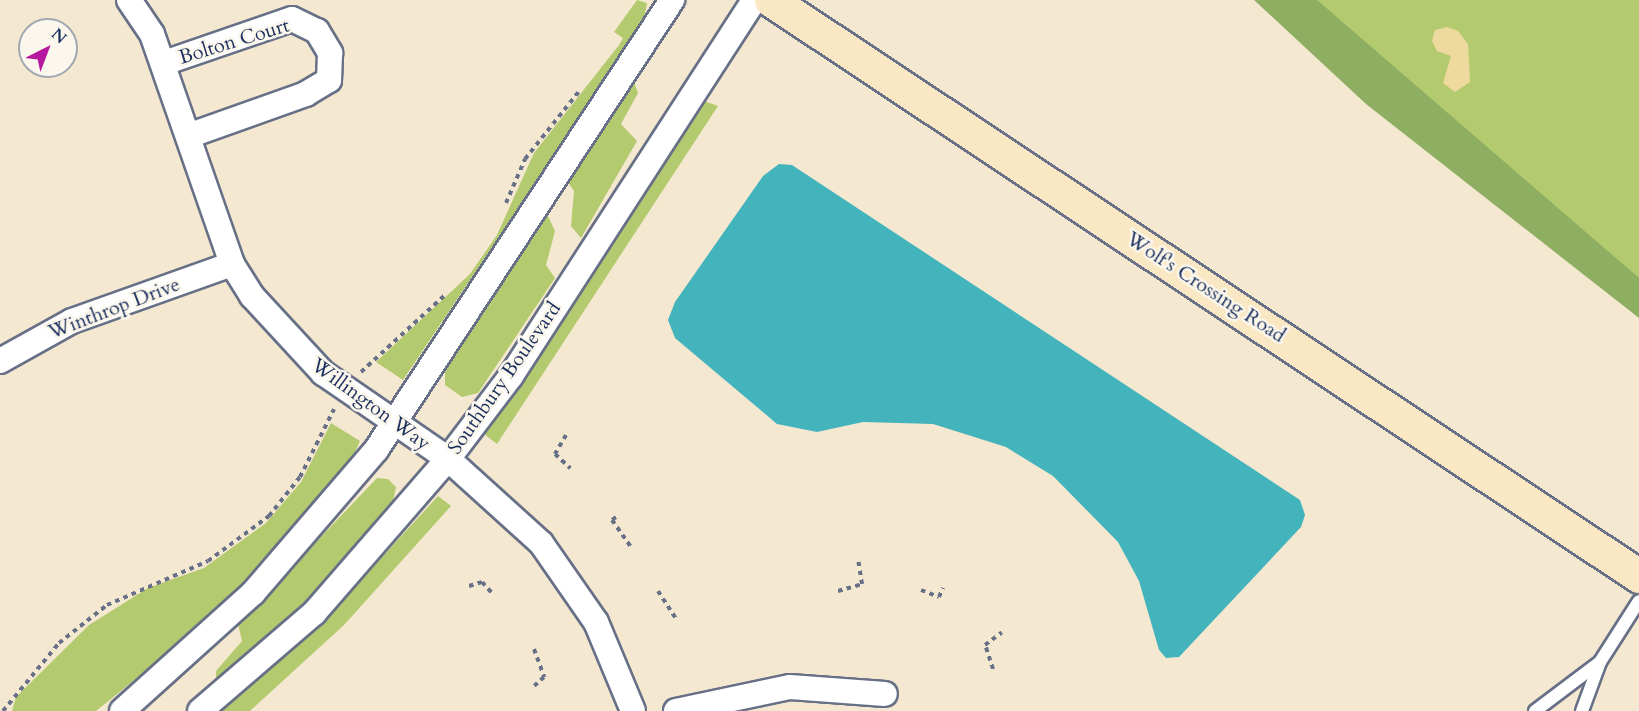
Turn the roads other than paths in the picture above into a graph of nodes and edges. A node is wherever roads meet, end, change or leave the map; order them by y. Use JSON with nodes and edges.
{"nodes":[{"id":1,"x":129,"y":0,"type":"edge"},
{"id":2,"x":672,"y":0,"type":"edge"},
{"id":3,"x":754,"y":0,"type":"edge"},
{"id":4,"x":771,"y":0,"type":"edge"},
{"id":5,"x":164,"y":63,"type":"junction"},
{"id":6,"x":191,"y":135,"type":"junction"},
{"id":7,"x":232,"y":264,"type":"junction"},
{"id":8,"x":0,"y":361,"type":"edge"},
{"id":9,"x":395,"y":422,"type":"junction"},
{"id":10,"x":448,"y":459,"type":"junction"},
{"id":11,"x":1639,"y":576,"type":"edge"},
{"id":12,"x":1639,"y":601,"type":"edge"},
{"id":13,"x":1600,"y":662,"type":"junction"},
{"id":14,"x":885,"y":694,"type":"dead end"},
{"id":15,"x":137,"y":706,"type":"edge"},
{"id":16,"x":200,"y":711,"type":"edge"},
{"id":17,"x":633,"y":711,"type":"edge"},
{"id":18,"x":676,"y":711,"type":"edge"},
{"id":19,"x":1535,"y":711,"type":"edge"},
{"id":20,"x":1582,"y":711,"type":"edge"}],
"edges":[{"from":1,"to":5,"type":"street","name":"Willington Way"},
{"from":2,"to":9,"type":"street"},
{"from":3,"to":10,"type":"street","name":"Southbury Boulevard"},
{"from":4,"to":11,"type":"main road","name":"Wolf's Crossing Road"},
{"from":5,"to":6,"type":"street","name":"Willington Way"},
{"from":5,"to":6,"type":"street","name":"Bolton Court"},
{"from":6,"to":7,"type":"street","name":"Willington Way"},
{"from":7,"to":8,"type":"street","name":"Winthrop Drive"},
{"from":7,"to":9,"type":"street","name":"Willington Way"},
{"from":9,"to":10,"type":"street","name":"Willington Way"},
{"from":9,"to":15,"type":"street"},
{"from":10,"to":16,"type":"street","name":"Southbury Boulevard"},
{"from":10,"to":17,"type":"street","name":"Willington Way"},
{"from":12,"to":13,"type":"lane"},
{"from":13,"to":19,"type":"lane"},
{"from":13,"to":20,"type":"lane"},
{"from":14,"to":18,"type":"street"}]}
